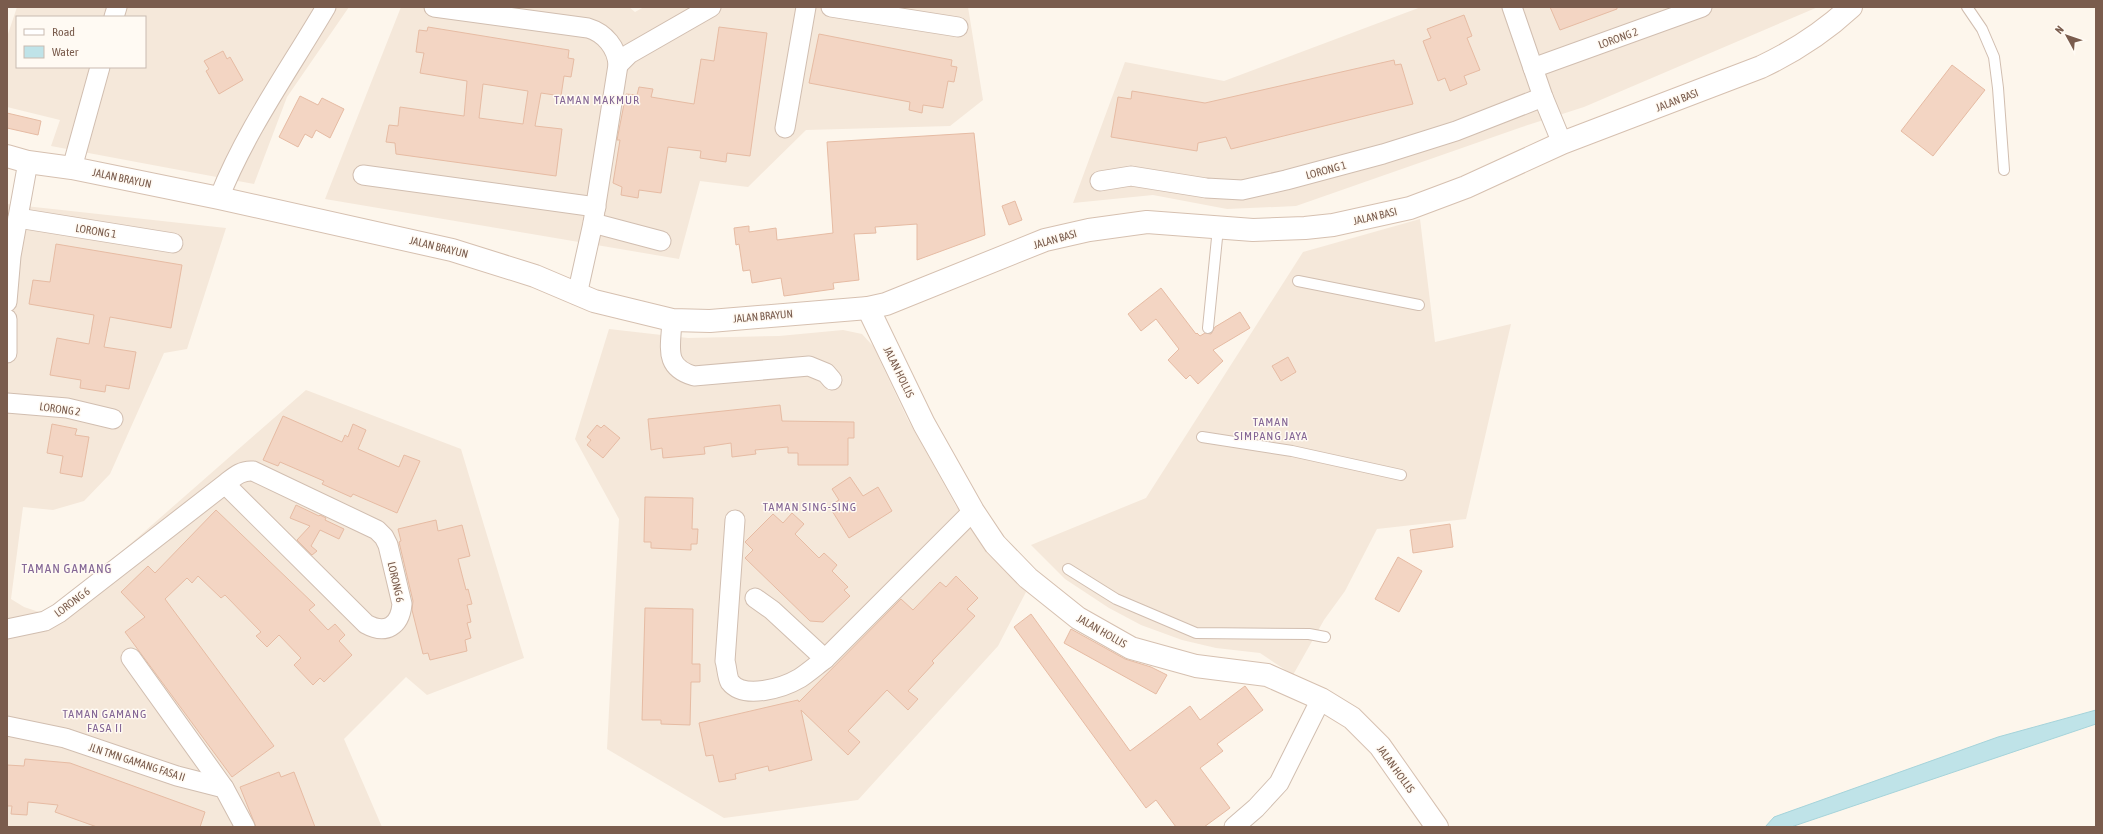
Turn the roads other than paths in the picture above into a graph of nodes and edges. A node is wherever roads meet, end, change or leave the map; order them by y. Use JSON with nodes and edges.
{"nodes":[{"id":1,"x":326,"y":7,"type":"edge"},
{"id":2,"x":434,"y":7,"type":"edge"},
{"id":3,"x":711,"y":7,"type":"edge"},
{"id":4,"x":806,"y":7,"type":"edge"},
{"id":5,"x":831,"y":7,"type":"edge"},
{"id":6,"x":1512,"y":7,"type":"edge"},
{"id":7,"x":1702,"y":7,"type":"edge"},
{"id":8,"x":1851,"y":7,"type":"edge"},
{"id":9,"x":1967,"y":7,"type":"edge"},
{"id":10,"x":958,"y":27,"type":"dead end"},
{"id":11,"x":618,"y":65,"type":"junction"},
{"id":12,"x":100,"y":68,"type":"edge"},
{"id":13,"x":1533,"y":68,"type":"junction"},
{"id":14,"x":1543,"y":97,"type":"junction"},
{"id":15,"x":785,"y":128,"type":"dead end"},
{"id":16,"x":1562,"y":143,"type":"junction"},
{"id":17,"x":7,"y":156,"type":"edge"},
{"id":18,"x":28,"y":162,"type":"junction"},
{"id":19,"x":72,"y":168,"type":"junction"},
{"id":20,"x":2004,"y":170,"type":"dead end"},
{"id":21,"x":363,"y":176,"type":"dead end"},
{"id":22,"x":1100,"y":180,"type":"dead end"},
{"id":23,"x":219,"y":198,"type":"junction"},
{"id":24,"x":595,"y":215,"type":"junction"},
{"id":25,"x":18,"y":218,"type":"junction"},
{"id":26,"x":1218,"y":228,"type":"junction"},
{"id":27,"x":661,"y":242,"type":"dead end"},
{"id":28,"x":173,"y":243,"type":"dead end"},
{"id":29,"x":1298,"y":281,"type":"dead end"},
{"id":30,"x":577,"y":295,"type":"junction"},
{"id":31,"x":7,"y":302,"type":"edge"},
{"id":32,"x":1419,"y":305,"type":"dead end"},
{"id":33,"x":868,"y":308,"type":"junction"},
{"id":34,"x":7,"y":319,"type":"edge"},
{"id":35,"x":672,"y":320,"type":"junction"},
{"id":36,"x":1208,"y":328,"type":"dead end"},
{"id":37,"x":7,"y":353,"type":"edge"},
{"id":38,"x":832,"y":380,"type":"dead end"},
{"id":39,"x":7,"y":403,"type":"edge"},
{"id":40,"x":113,"y":419,"type":"dead end"},
{"id":41,"x":1202,"y":437,"type":"dead end"},
{"id":42,"x":1401,"y":476,"type":"dead end"},
{"id":43,"x":225,"y":484,"type":"junction"},
{"id":44,"x":973,"y":510,"type":"junction"},
{"id":45,"x":735,"y":520,"type":"dead end"},
{"id":46,"x":1068,"y":569,"type":"dead end"},
{"id":47,"x":755,"y":598,"type":"dead end"},
{"id":48,"x":7,"y":629,"type":"edge"},
{"id":49,"x":1325,"y":637,"type":"dead end"},
{"id":50,"x":131,"y":658,"type":"dead end"},
{"id":51,"x":825,"y":659,"type":"junction"},
{"id":52,"x":1321,"y":699,"type":"junction"},
{"id":53,"x":7,"y":726,"type":"edge"},
{"id":54,"x":224,"y":788,"type":"junction"},
{"id":55,"x":245,"y":827,"type":"edge"},
{"id":56,"x":1234,"y":827,"type":"edge"},
{"id":57,"x":1437,"y":827,"type":"edge"}],
"edges":[{"from":1,"to":23,"type":"street"},
{"from":2,"to":11,"type":"street"},
{"from":3,"to":11,"type":"street"},
{"from":4,"to":15,"type":"street"},
{"from":5,"to":10,"type":"street"},
{"from":6,"to":13,"type":"street"},
{"from":7,"to":13,"type":"street","name":"LORONG 2"},
{"from":8,"to":16,"type":"main road","name":"JALAN BASI"},
{"from":9,"to":20,"type":"lane"},
{"from":11,"to":24,"type":"street"},
{"from":12,"to":19,"type":"street"},
{"from":13,"to":14,"type":"street"},
{"from":14,"to":16,"type":"street"},
{"from":14,"to":22,"type":"street","name":"LORONG 1"},
{"from":16,"to":26,"type":"main road","name":"JALAN BASI"},
{"from":17,"to":18,"type":"main road","name":"JALAN BRAYUN"},
{"from":18,"to":19,"type":"main road","name":"JALAN BRAYUN"},
{"from":18,"to":25,"type":"street"},
{"from":19,"to":23,"type":"main road","name":"JALAN BRAYUN"},
{"from":21,"to":24,"type":"street"},
{"from":23,"to":30,"type":"main road","name":"JALAN BRAYUN"},
{"from":24,"to":27,"type":"street"},
{"from":24,"to":30,"type":"street"},
{"from":25,"to":28,"type":"street","name":"LORONG 1"},
{"from":25,"to":31,"type":"street"},
{"from":26,"to":33,"type":"main road","name":"JALAN BASI"},
{"from":26,"to":36,"type":"lane"},
{"from":29,"to":32,"type":"lane"},
{"from":30,"to":35,"type":"main road","name":"JALAN BRAYUN"},
{"from":33,"to":35,"type":"main road","name":"JALAN BRAYUN"},
{"from":33,"to":44,"type":"main road","name":"JALAN HOLLIS"},
{"from":34,"to":37,"type":"street"},
{"from":35,"to":38,"type":"street"},
{"from":39,"to":40,"type":"street","name":"LORONG 2"},
{"from":41,"to":42,"type":"lane"},
{"from":43,"to":43,"type":"street","name":"LORONG 6"},
{"from":43,"to":48,"type":"street","name":"LORONG 6"},
{"from":44,"to":51,"type":"street"},
{"from":44,"to":52,"type":"main road","name":"JALAN HOLLIS"},
{"from":45,"to":51,"type":"street"},
{"from":46,"to":49,"type":"lane"},
{"from":47,"to":51,"type":"street"},
{"from":50,"to":54,"type":"street"},
{"from":52,"to":56,"type":"street"},
{"from":52,"to":57,"type":"main road","name":"JALAN HOLLIS"},
{"from":53,"to":54,"type":"street","name":"JLN TMN GAMANG FASA II"},
{"from":54,"to":55,"type":"street"}]}
